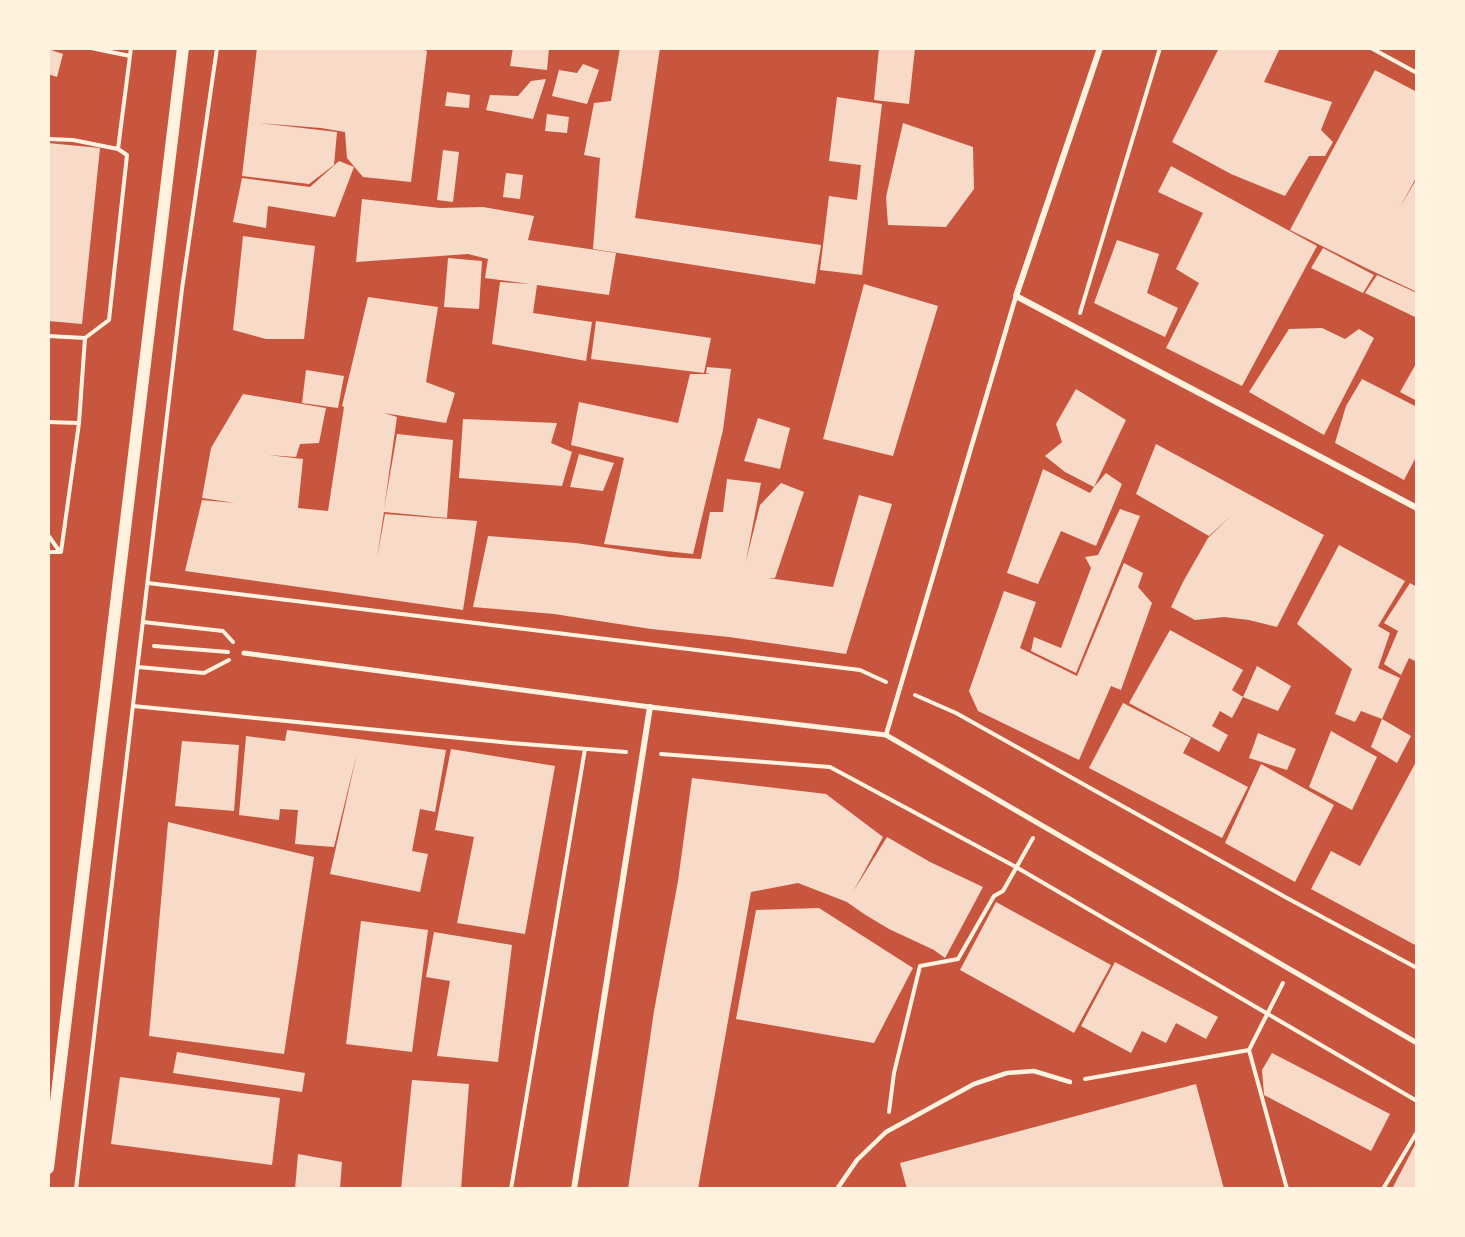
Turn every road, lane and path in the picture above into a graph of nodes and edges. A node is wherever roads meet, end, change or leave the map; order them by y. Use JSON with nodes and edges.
{"nodes":[{"id":1,"x":91,"y":48,"type":"edge"},
{"id":2,"x":131,"y":48,"type":"edge"},
{"id":3,"x":183,"y":48,"type":"edge"},
{"id":4,"x":217,"y":48,"type":"edge"},
{"id":5,"x":1100,"y":48,"type":"edge"},
{"id":6,"x":1160,"y":48,"type":"edge"},
{"id":7,"x":1371,"y":48,"type":"edge"},
{"id":8,"x":130,"y":56,"type":"junction"},
{"id":9,"x":1417,"y":73,"type":"edge"},
{"id":10,"x":48,"y":139,"type":"edge"},
{"id":11,"x":118,"y":149,"type":"junction"},
{"id":12,"x":1016,"y":296,"type":"junction"},
{"id":13,"x":1076,"y":328,"type":"junction"},
{"id":14,"x":48,"y":336,"type":"edge"},
{"id":15,"x":85,"y":338,"type":"junction"},
{"id":16,"x":48,"y":422,"type":"edge"},
{"id":17,"x":79,"y":423,"type":"junction"},
{"id":18,"x":1417,"y":508,"type":"edge"},
{"id":19,"x":48,"y":535,"type":"edge"},
{"id":20,"x":48,"y":552,"type":"edge"},
{"id":21,"x":61,"y":552,"type":"junction"},
{"id":22,"x":147,"y":583,"type":"junction"},
{"id":23,"x":143,"y":622,"type":"junction"},
{"id":24,"x":154,"y":646,"type":"dead end"},
{"id":25,"x":244,"y":653,"type":"junction"},
{"id":26,"x":138,"y":667,"type":"junction"},
{"id":27,"x":899,"y":688,"type":"junction"},
{"id":28,"x":133,"y":706,"type":"junction"},
{"id":29,"x":650,"y":707,"type":"junction"},
{"id":30,"x":886,"y":735,"type":"junction"},
{"id":31,"x":585,"y":748,"type":"junction"},
{"id":32,"x":643,"y":753,"type":"junction"},
{"id":33,"x":1040,"y":824,"type":"junction"},
{"id":34,"x":1016,"y":867,"type":"junction"},
{"id":35,"x":1417,"y":968,"type":"edge"},
{"id":36,"x":1289,"y":969,"type":"junction"},
{"id":37,"x":1267,"y":1014,"type":"junction"},
{"id":38,"x":1417,"y":1043,"type":"edge"},
{"id":39,"x":1249,"y":1050,"type":"junction"},
{"id":40,"x":1070,"y":1082,"type":"joint"},
{"id":41,"x":1417,"y":1101,"type":"edge"},
{"id":42,"x":886,"y":1132,"type":"junction"},
{"id":43,"x":1417,"y":1132,"type":"edge"},
{"id":44,"x":48,"y":1168,"type":"edge"},
{"id":45,"x":76,"y":1189,"type":"edge"},
{"id":46,"x":511,"y":1189,"type":"edge"},
{"id":47,"x":573,"y":1189,"type":"edge"},
{"id":48,"x":837,"y":1189,"type":"edge"},
{"id":49,"x":1287,"y":1189,"type":"edge"},
{"id":50,"x":1383,"y":1189,"type":"edge"}],
"edges":[{"from":1,"to":8,"type":"path"},
{"from":2,"to":8,"type":"path"},
{"from":3,"to":44,"type":"main road"},
{"from":4,"to":22,"type":"path"},
{"from":5,"to":12,"type":"street"},
{"from":6,"to":13,"type":"path"},
{"from":7,"to":9,"type":"path"},
{"from":8,"to":11,"type":"path"},
{"from":10,"to":11,"type":"path"},
{"from":11,"to":15,"type":"path"},
{"from":12,"to":13,"type":"street"},
{"from":12,"to":27,"type":"lane"},
{"from":13,"to":18,"type":"street"},
{"from":14,"to":15,"type":"path"},
{"from":15,"to":17,"type":"path"},
{"from":16,"to":17,"type":"path"},
{"from":17,"to":21,"type":"path"},
{"from":19,"to":21,"type":"path"},
{"from":20,"to":21,"type":"path"},
{"from":22,"to":23,"type":"path"},
{"from":22,"to":27,"type":"path"},
{"from":23,"to":25,"type":"path"},
{"from":23,"to":26,"type":"path"},
{"from":24,"to":25,"type":"path"},
{"from":25,"to":26,"type":"path"},
{"from":25,"to":29,"type":"street"},
{"from":26,"to":28,"type":"path"},
{"from":27,"to":30,"type":"lane"},
{"from":27,"to":35,"type":"path"},
{"from":28,"to":31,"type":"path"},
{"from":28,"to":45,"type":"path"},
{"from":29,"to":30,"type":"street"},
{"from":29,"to":32,"type":"street"},
{"from":30,"to":33,"type":"street"},
{"from":31,"to":32,"type":"path"},
{"from":31,"to":46,"type":"path"},
{"from":32,"to":34,"type":"path"},
{"from":32,"to":47,"type":"street"},
{"from":33,"to":34,"type":"path"},
{"from":33,"to":36,"type":"street"},
{"from":34,"to":37,"type":"path"},
{"from":34,"to":42,"type":"path"},
{"from":36,"to":37,"type":"path"},
{"from":36,"to":38,"type":"street"},
{"from":37,"to":39,"type":"path"},
{"from":37,"to":41,"type":"path"},
{"from":39,"to":40,"type":"path"},
{"from":39,"to":49,"type":"path"},
{"from":40,"to":42,"type":"lane"},
{"from":42,"to":48,"type":"lane"},
{"from":43,"to":50,"type":"path"}]}
